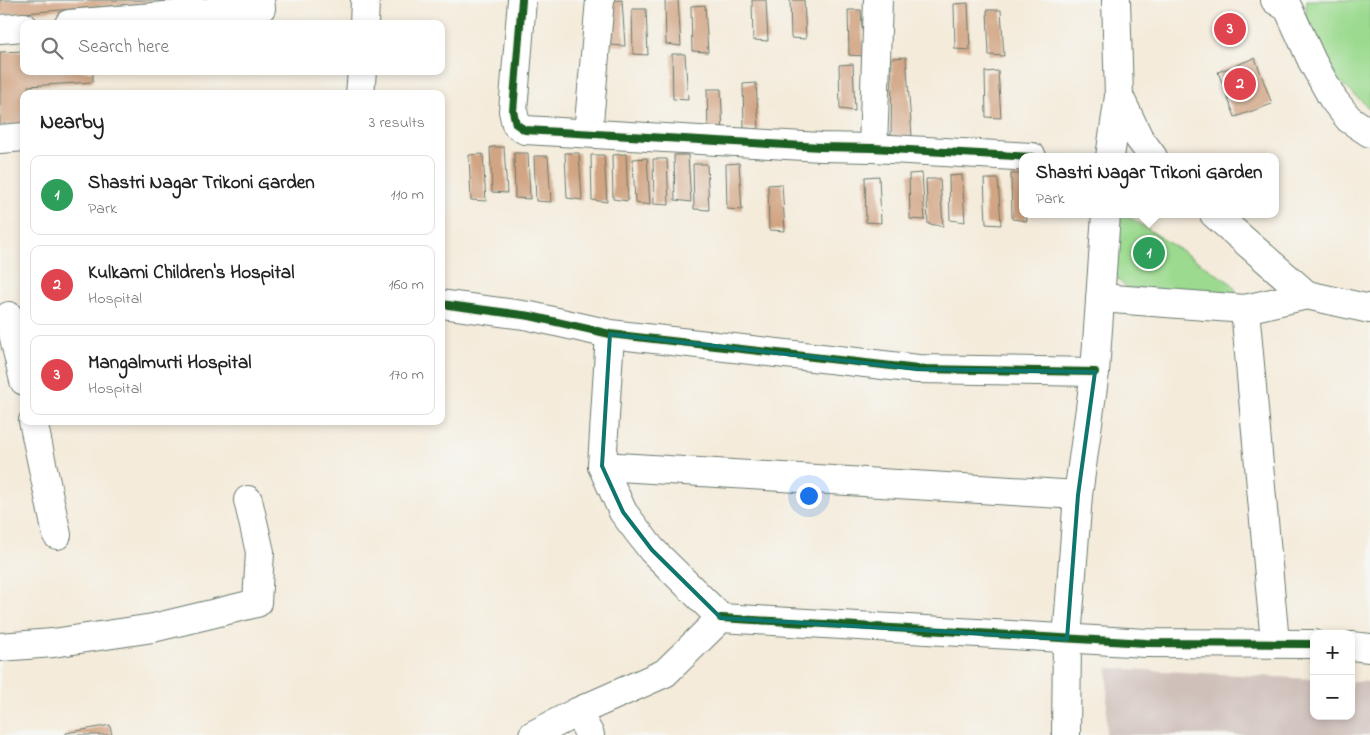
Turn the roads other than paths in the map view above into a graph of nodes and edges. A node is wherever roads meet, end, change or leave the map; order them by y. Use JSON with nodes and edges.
{"nodes":[{"id":1,"x":260,"y":0,"type":"edge"},
{"id":2,"x":366,"y":0,"type":"edge"},
{"id":3,"x":522,"y":0,"type":"edge"},
{"id":4,"x":600,"y":0,"type":"edge"},
{"id":5,"x":878,"y":0,"type":"edge"},
{"id":6,"x":1116,"y":0,"type":"edge"},
{"id":7,"x":1275,"y":0,"type":"edge"},
{"id":8,"x":117,"y":20,"type":"edge"},
{"id":9,"x":364,"y":20,"type":"edge"},
{"id":10,"x":20,"y":27,"type":"edge"},
{"id":11,"x":0,"y":29,"type":"edge"},
{"id":12,"x":362,"y":75,"type":"edge"},
{"id":13,"x":360,"y":90,"type":"edge"},
{"id":14,"x":1119,"y":96,"type":"junction"},
{"id":15,"x":588,"y":133,"type":"junction"},
{"id":16,"x":1370,"y":133,"type":"edge"},
{"id":17,"x":20,"y":137,"type":"edge"},
{"id":18,"x":0,"y":139,"type":"edge"},
{"id":19,"x":873,"y":148,"type":"junction"},
{"id":20,"x":1111,"y":153,"type":"edge"},
{"id":21,"x":1150,"y":153,"type":"edge"},
{"id":22,"x":1019,"y":156,"type":"edge"},
{"id":23,"x":1106,"y":218,"type":"edge"},
{"id":24,"x":1219,"y":218,"type":"edge"},
{"id":25,"x":1307,"y":295,"type":"junction"},
{"id":26,"x":1100,"y":298,"type":"junction"},
{"id":27,"x":445,"y":305,"type":"edge"},
{"id":28,"x":1245,"y":309,"type":"junction"},
{"id":29,"x":1370,"y":309,"type":"edge"},
{"id":30,"x":11,"y":316,"type":"edge"},
{"id":31,"x":610,"y":334,"type":"junction"},
{"id":32,"x":20,"y":361,"type":"edge"},
{"id":33,"x":1095,"y":372,"type":"junction"},
{"id":34,"x":34,"y":425,"type":"edge"},
{"id":35,"x":602,"y":466,"type":"junction"},
{"id":36,"x":1078,"y":495,"type":"junction"},
{"id":37,"x":248,"y":500,"type":"dead end"},
{"id":38,"x":58,"y":535,"type":"dead end"},
{"id":39,"x":720,"y":618,"type":"junction"},
{"id":40,"x":1067,"y":639,"type":"junction"},
{"id":41,"x":1275,"y":643,"type":"junction"},
{"id":42,"x":1310,"y":644,"type":"edge"},
{"id":43,"x":1355,"y":646,"type":"edge"},
{"id":44,"x":0,"y":647,"type":"edge"},
{"id":45,"x":1370,"y":648,"type":"edge"},
{"id":46,"x":583,"y":724,"type":"edge"},
{"id":47,"x":532,"y":735,"type":"edge"},
{"id":48,"x":1066,"y":735,"type":"edge"}],
"edges":[{"from":1,"to":8,"type":"street"},
{"from":2,"to":9,"type":"street"},
{"from":3,"to":15,"type":"street"},
{"from":4,"to":15,"type":"street"},
{"from":5,"to":19,"type":"street"},
{"from":6,"to":14,"type":"street"},
{"from":7,"to":16,"type":"street"},
{"from":10,"to":11,"type":"street"},
{"from":12,"to":13,"type":"street"},
{"from":14,"to":20,"type":"street"},
{"from":14,"to":21,"type":"street"},
{"from":15,"to":19,"type":"street"},
{"from":17,"to":18,"type":"street"},
{"from":19,"to":22,"type":"street"},
{"from":23,"to":26,"type":"street"},
{"from":24,"to":25,"type":"street"},
{"from":25,"to":28,"type":"street"},
{"from":25,"to":29,"type":"street"},
{"from":26,"to":28,"type":"street"},
{"from":26,"to":33,"type":"street"},
{"from":27,"to":31,"type":"street"},
{"from":28,"to":41,"type":"street"},
{"from":30,"to":32,"type":"street"},
{"from":31,"to":33,"type":"street"},
{"from":31,"to":35,"type":"street"},
{"from":33,"to":36,"type":"street"},
{"from":34,"to":38,"type":"street"},
{"from":35,"to":36,"type":"street"},
{"from":35,"to":39,"type":"street"},
{"from":36,"to":40,"type":"street"},
{"from":37,"to":44,"type":"street"},
{"from":39,"to":40,"type":"street"},
{"from":39,"to":46,"type":"street"},
{"from":40,"to":41,"type":"street"},
{"from":40,"to":48,"type":"street"},
{"from":41,"to":42,"type":"street"},
{"from":43,"to":45,"type":"street"},
{"from":46,"to":47,"type":"street"}]}
